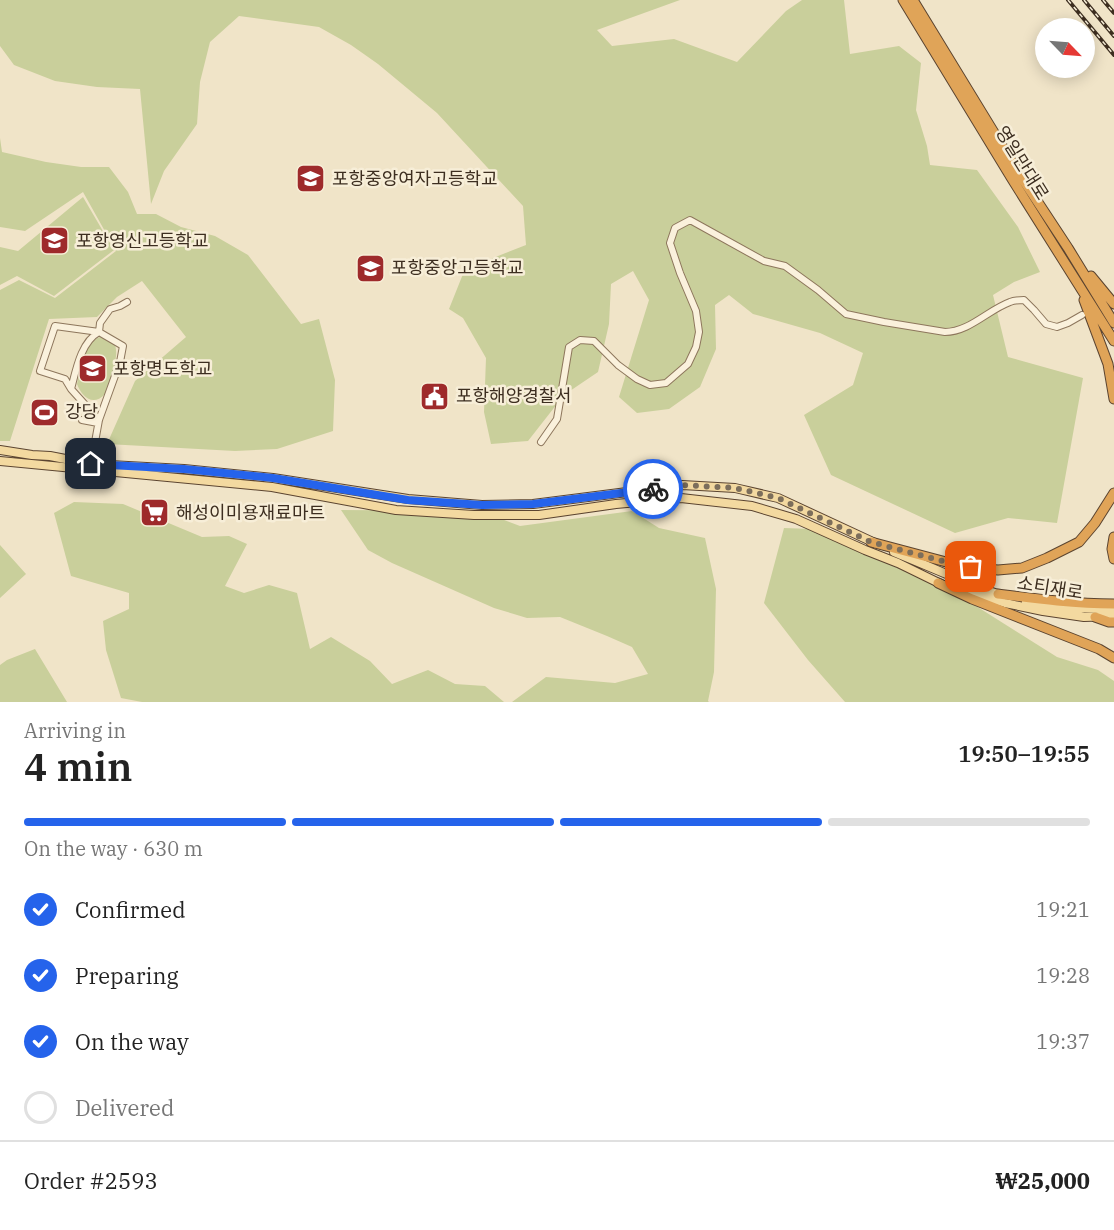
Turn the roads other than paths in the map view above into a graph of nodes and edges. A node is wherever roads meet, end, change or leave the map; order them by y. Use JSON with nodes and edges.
{"nodes":[{"id":1,"x":903,"y":0,"type":"edge"},
{"id":2,"x":913,"y":0,"type":"edge"},
{"id":3,"x":1068,"y":248,"type":"junction"},
{"id":4,"x":1075,"y":278,"type":"junction"},
{"id":5,"x":1113,"y":298,"type":"edge"},
{"id":6,"x":127,"y":302,"type":"dead end"},
{"id":7,"x":1082,"y":315,"type":"dead end"},
{"id":8,"x":1114,"y":323,"type":"edge"},
{"id":9,"x":99,"y":332,"type":"junction"},
{"id":10,"x":1114,"y":341,"type":"edge"},
{"id":11,"x":71,"y":389,"type":"junction"},
{"id":12,"x":1114,"y":399,"type":"edge"},
{"id":13,"x":82,"y":420,"type":"dead end"},
{"id":14,"x":98,"y":421,"type":"junction"},
{"id":15,"x":541,"y":442,"type":"dead end"},
{"id":16,"x":0,"y":450,"type":"edge"},
{"id":17,"x":0,"y":461,"type":"edge"},
{"id":18,"x":91,"y":464,"type":"junction"},
{"id":19,"x":1114,"y":494,"type":"edge"},
{"id":20,"x":1114,"y":537,"type":"edge"},
{"id":21,"x":871,"y":542,"type":"junction"},
{"id":22,"x":1114,"y":559,"type":"edge"},
{"id":23,"x":938,"y":583,"type":"junction"},
{"id":24,"x":998,"y":594,"type":"joint"},
{"id":25,"x":1114,"y":606,"type":"edge"},
{"id":26,"x":1114,"y":616,"type":"edge"},
{"id":27,"x":1095,"y":617,"type":"junction"},
{"id":28,"x":1114,"y":622,"type":"edge"},
{"id":29,"x":1114,"y":658,"type":"edge"}],
"edges":[{"from":1,"to":4,"type":"highway","name":"영일만대로"},
{"from":2,"to":3,"type":"highway","name":"영일만대로"},
{"from":3,"to":5,"type":"highway"},
{"from":3,"to":8,"type":"highway","name":"영일만대로"},
{"from":4,"to":10,"type":"highway","name":"영일만대로"},
{"from":4,"to":12,"type":"highway"},
{"from":6,"to":9,"type":"street"},
{"from":7,"to":15,"type":"street"},
{"from":9,"to":11,"type":"street"},
{"from":9,"to":11,"type":"street"},
{"from":9,"to":14,"type":"street"},
{"from":11,"to":14,"type":"street"},
{"from":13,"to":14,"type":"street"},
{"from":14,"to":18,"type":"street"},
{"from":16,"to":18,"type":"main road","name":"소티재로"},
{"from":17,"to":23,"type":"main road","name":"소티재로"},
{"from":18,"to":21,"type":"main road","name":"소티재로"},
{"from":19,"to":21,"type":"highway"},
{"from":20,"to":22,"type":"highway"},
{"from":21,"to":24,"type":"main road","name":"소티재로"},
{"from":23,"to":27,"type":"main road","name":"소티재로"},
{"from":23,"to":29,"type":"highway"},
{"from":24,"to":25,"type":"highway"},
{"from":26,"to":27,"type":"main road","name":"소티재로"},
{"from":27,"to":28,"type":"highway"}]}
